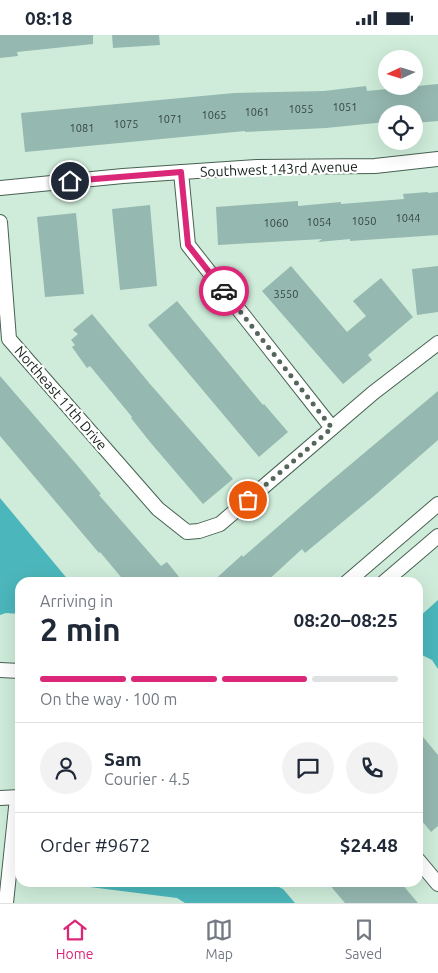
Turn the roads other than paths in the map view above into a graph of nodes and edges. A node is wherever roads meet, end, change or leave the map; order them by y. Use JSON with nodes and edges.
{"nodes":[{"id":1,"x":438,"y":159,"type":"edge"},
{"id":2,"x":181,"y":172,"type":"junction"},
{"id":3,"x":0,"y":188,"type":"edge"},
{"id":4,"x":0,"y":222,"type":"edge"},
{"id":5,"x":438,"y":343,"type":"edge"},
{"id":6,"x":332,"y":428,"type":"junction"},
{"id":7,"x":438,"y":504,"type":"edge"},
{"id":8,"x":438,"y":536,"type":"edge"},
{"id":9,"x":353,"y":577,"type":"edge"},
{"id":10,"x":390,"y":577,"type":"edge"},
{"id":11,"x":0,"y":670,"type":"edge"},
{"id":12,"x":15,"y":671,"type":"edge"},
{"id":13,"x":15,"y":797,"type":"edge"},
{"id":14,"x":0,"y":798,"type":"edge"},
{"id":15,"x":15,"y":824,"type":"edge"},
{"id":16,"x":423,"y":866,"type":"edge"},
{"id":17,"x":438,"y":884,"type":"edge"},
{"id":18,"x":6,"y":903,"type":"edge"}],
"edges":[{"from":1,"to":2,"type":"street","name":"Southwest 143rd Avenue"},
{"from":2,"to":3,"type":"street","name":"Southwest 143rd Avenue"},
{"from":2,"to":6,"type":"street"},
{"from":4,"to":6,"type":"street","name":"Northeast 11th Drive"},
{"from":5,"to":6,"type":"street"},
{"from":7,"to":9,"type":"street"},
{"from":8,"to":10,"type":"street"},
{"from":11,"to":12,"type":"street"},
{"from":13,"to":14,"type":"street"},
{"from":15,"to":18,"type":"street"},
{"from":16,"to":17,"type":"street"}]}
